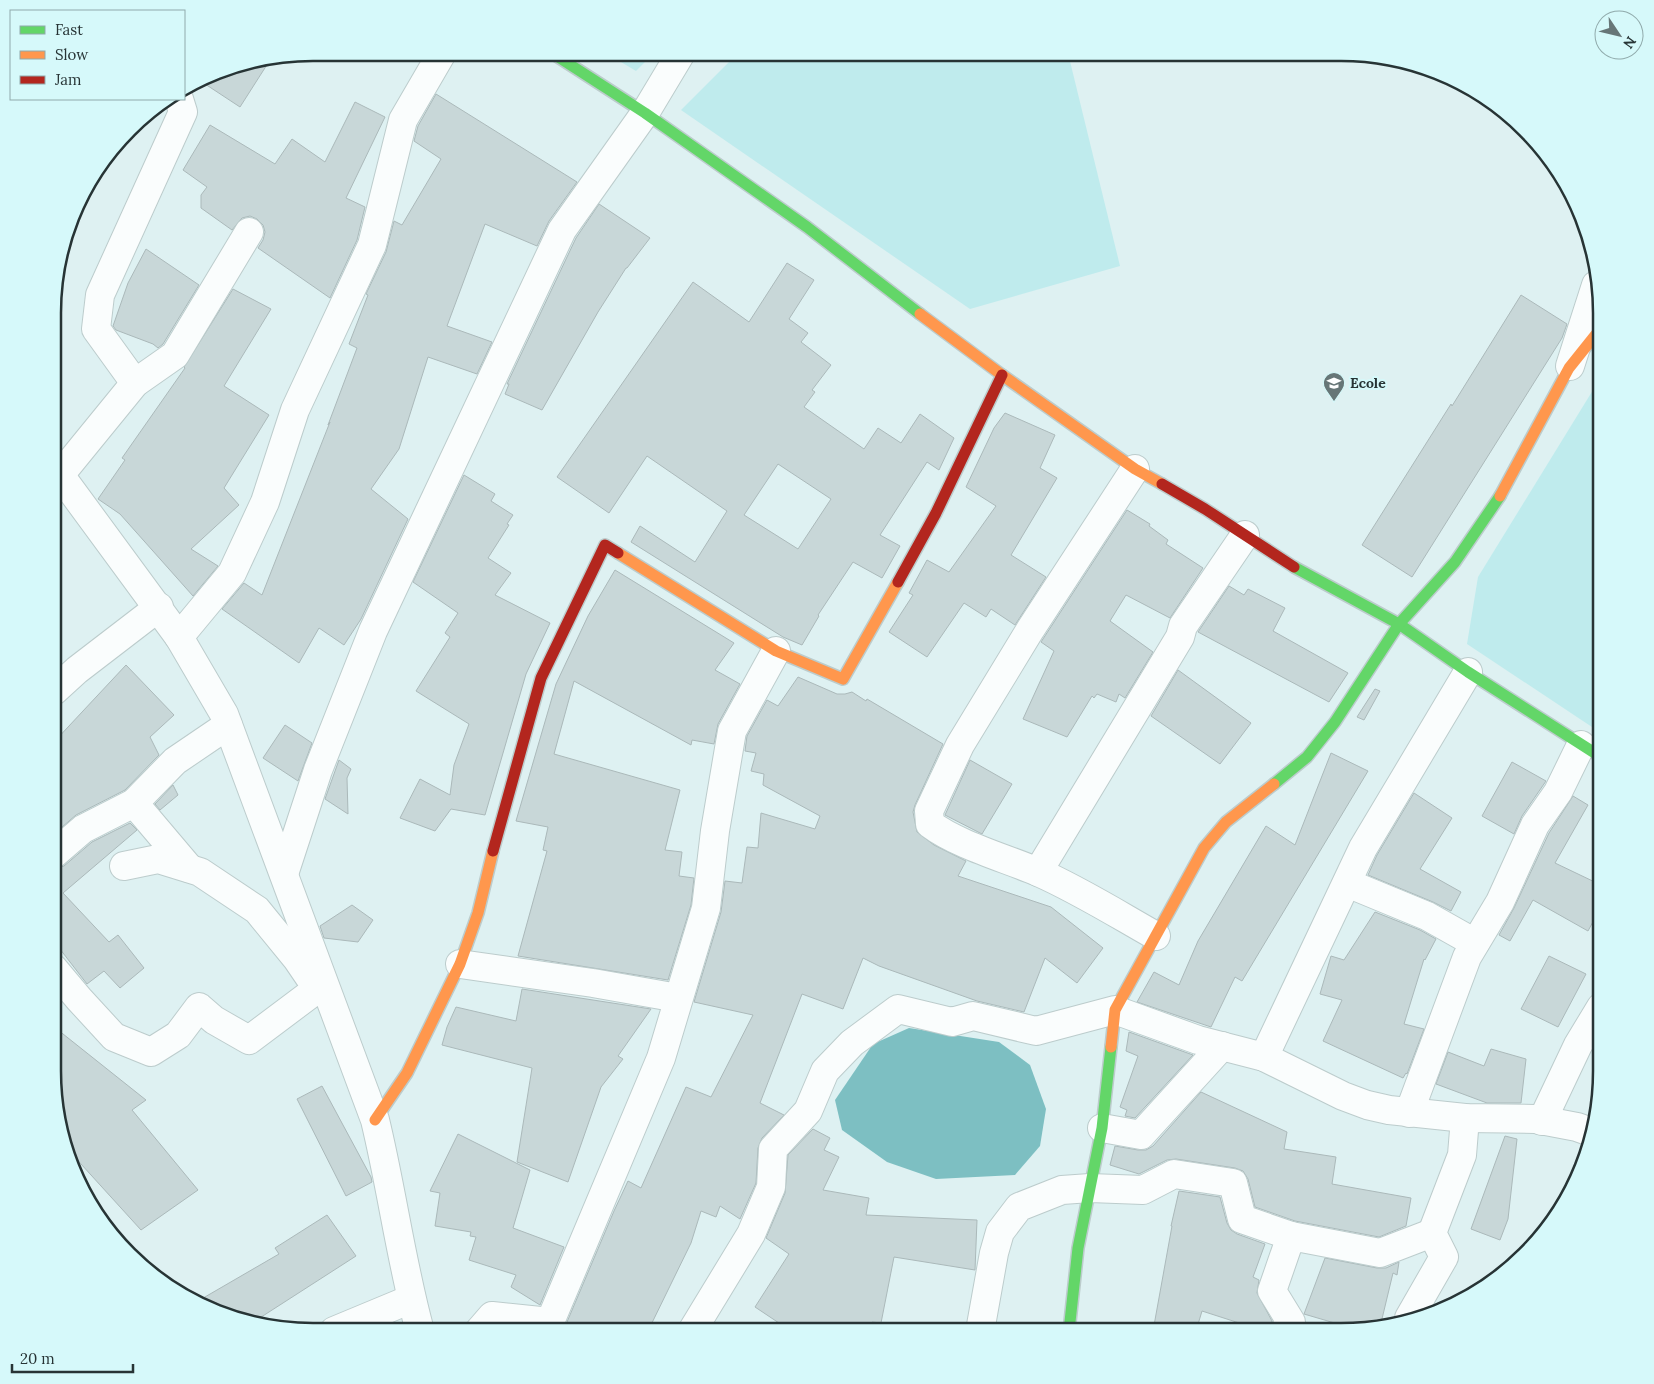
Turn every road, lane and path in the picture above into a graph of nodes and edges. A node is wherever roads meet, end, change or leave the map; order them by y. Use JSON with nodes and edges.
{"nodes":[{"id":1,"x":437,"y":61,"type":"edge"},
{"id":2,"x":564,"y":61,"type":"edge"},
{"id":3,"x":676,"y":61,"type":"edge"},
{"id":4,"x":179,"y":100,"type":"edge"},
{"id":5,"x":645,"y":113,"type":"junction"},
{"id":6,"x":249,"y":232,"type":"dead end"},
{"id":7,"x":1592,"y":297,"type":"edge"},
{"id":8,"x":1593,"y":339,"type":"edge"},
{"id":9,"x":1569,"y":368,"type":"junction"},
{"id":10,"x":1002,"y":375,"type":"junction"},
{"id":11,"x":135,"y":383,"type":"junction"},
{"id":12,"x":61,"y":467,"type":"edge"},
{"id":13,"x":1135,"y":469,"type":"junction"},
{"id":14,"x":61,"y":480,"type":"edge"},
{"id":15,"x":1245,"y":535,"type":"junction"},
{"id":16,"x":159,"y":607,"type":"junction"},
{"id":17,"x":1399,"y":624,"type":"junction"},
{"id":18,"x":180,"y":637,"type":"junction"},
{"id":19,"x":776,"y":651,"type":"junction"},
{"id":20,"x":1468,"y":672,"type":"junction"},
{"id":21,"x":61,"y":685,"type":"edge"},
{"id":22,"x":228,"y":725,"type":"junction"},
{"id":23,"x":1591,"y":751,"type":"edge"},
{"id":24,"x":134,"y":803,"type":"junction"},
{"id":25,"x":61,"y":848,"type":"edge"},
{"id":26,"x":124,"y":866,"type":"dead end"},
{"id":27,"x":189,"y":868,"type":"junction"},
{"id":28,"x":1038,"y":872,"type":"junction"},
{"id":29,"x":284,"y":874,"type":"junction"},
{"id":30,"x":1347,"y":883,"type":"junction"},
{"id":31,"x":1156,"y":936,"type":"junction"},
{"id":32,"x":1475,"y":943,"type":"junction"},
{"id":33,"x":460,"y":964,"type":"junction"},
{"id":34,"x":61,"y":978,"type":"edge"},
{"id":35,"x":317,"y":989,"type":"junction"},
{"id":36,"x":678,"y":998,"type":"junction"},
{"id":37,"x":1114,"y":1010,"type":"junction"},
{"id":38,"x":1593,"y":1022,"type":"edge"},
{"id":39,"x":340,"y":1026,"type":"junction"},
{"id":40,"x":1222,"y":1046,"type":"junction"},
{"id":41,"x":1264,"y":1057,"type":"junction"},
{"id":42,"x":1409,"y":1112,"type":"junction"},
{"id":43,"x":1465,"y":1118,"type":"junction"},
{"id":44,"x":375,"y":1120,"type":"junction"},
{"id":45,"x":1542,"y":1121,"type":"junction"},
{"id":46,"x":1102,"y":1128,"type":"junction"},
{"id":47,"x":1585,"y":1130,"type":"edge"},
{"id":48,"x":1090,"y":1188,"type":"junction"},
{"id":49,"x":1432,"y":1233,"type":"junction"},
{"id":50,"x":1291,"y":1236,"type":"junction"},
{"id":51,"x":411,"y":1299,"type":"junction"},
{"id":52,"x":1412,"y":1312,"type":"edge"},
{"id":53,"x":353,"y":1323,"type":"edge"},
{"id":54,"x":418,"y":1323,"type":"edge"},
{"id":55,"x":486,"y":1323,"type":"edge"},
{"id":56,"x":531,"y":1323,"type":"edge"},
{"id":57,"x":555,"y":1323,"type":"edge"},
{"id":58,"x":697,"y":1323,"type":"edge"},
{"id":59,"x":981,"y":1323,"type":"edge"},
{"id":60,"x":1070,"y":1323,"type":"edge"},
{"id":61,"x":1290,"y":1323,"type":"edge"}],
"edges":[{"from":1,"to":18,"type":"street"},
{"from":2,"to":5,"type":"street"},
{"from":3,"to":5,"type":"street"},
{"from":4,"to":11,"type":"street"},
{"from":5,"to":10,"type":"street"},
{"from":5,"to":29,"type":"street"},
{"from":6,"to":11,"type":"street"},
{"from":7,"to":9,"type":"street"},
{"from":8,"to":9,"type":"street"},
{"from":9,"to":17,"type":"street"},
{"from":10,"to":13,"type":"street"},
{"from":10,"to":19,"type":"street"},
{"from":11,"to":12,"type":"street"},
{"from":13,"to":15,"type":"street"},
{"from":13,"to":28,"type":"street"},
{"from":14,"to":16,"type":"street"},
{"from":15,"to":17,"type":"street"},
{"from":15,"to":28,"type":"street"},
{"from":16,"to":18,"type":"street"},
{"from":16,"to":21,"type":"street"},
{"from":17,"to":20,"type":"street"},
{"from":17,"to":31,"type":"street"},
{"from":18,"to":22,"type":"street"},
{"from":19,"to":33,"type":"street"},
{"from":19,"to":36,"type":"street"},
{"from":20,"to":23,"type":"street"},
{"from":20,"to":30,"type":"street"},
{"from":22,"to":24,"type":"street"},
{"from":22,"to":29,"type":"street"},
{"from":23,"to":32,"type":"street"},
{"from":24,"to":25,"type":"street"},
{"from":24,"to":27,"type":"street"},
{"from":26,"to":27,"type":"street"},
{"from":27,"to":35,"type":"street"},
{"from":28,"to":31,"type":"street"},
{"from":29,"to":39,"type":"street"},
{"from":30,"to":32,"type":"street"},
{"from":30,"to":41,"type":"street"},
{"from":31,"to":37,"type":"street"},
{"from":32,"to":42,"type":"street"},
{"from":33,"to":36,"type":"street"},
{"from":33,"to":44,"type":"street"},
{"from":34,"to":35,"type":"street"},
{"from":35,"to":39,"type":"street"},
{"from":36,"to":57,"type":"street"},
{"from":37,"to":40,"type":"street"},
{"from":37,"to":46,"type":"street"},
{"from":37,"to":58,"type":"street"},
{"from":38,"to":45,"type":"street"},
{"from":39,"to":44,"type":"street"},
{"from":40,"to":41,"type":"street"},
{"from":40,"to":46,"type":"street"},
{"from":41,"to":42,"type":"street"},
{"from":42,"to":43,"type":"street"},
{"from":43,"to":45,"type":"street"},
{"from":43,"to":49,"type":"street"},
{"from":44,"to":51,"type":"street"},
{"from":45,"to":47,"type":"street"},
{"from":46,"to":48,"type":"street"},
{"from":48,"to":50,"type":"street"},
{"from":48,"to":59,"type":"street"},
{"from":48,"to":60,"type":"street"},
{"from":49,"to":50,"type":"street"},
{"from":49,"to":52,"type":"street"},
{"from":50,"to":61,"type":"street"},
{"from":51,"to":53,"type":"street"},
{"from":51,"to":54,"type":"street"},
{"from":55,"to":56,"type":"street"}]}
